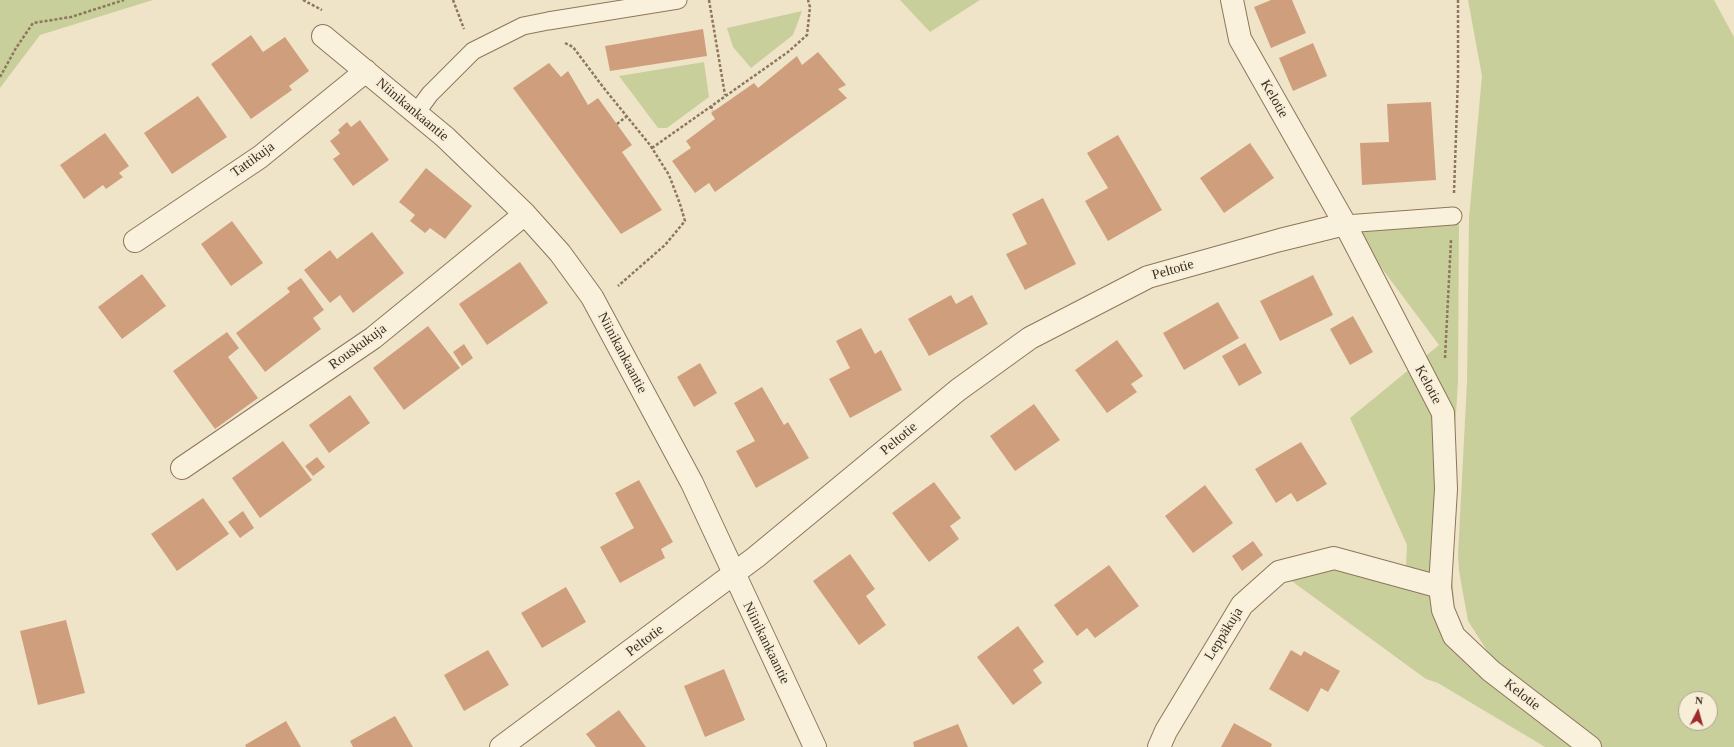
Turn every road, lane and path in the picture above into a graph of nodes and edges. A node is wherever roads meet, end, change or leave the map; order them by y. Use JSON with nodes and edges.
{"nodes":[{"id":1,"x":124,"y":0,"type":"edge"},
{"id":2,"x":453,"y":0,"type":"edge"},
{"id":3,"x":678,"y":0,"type":"edge"},
{"id":4,"x":709,"y":0,"type":"edge"},
{"id":5,"x":808,"y":0,"type":"edge"},
{"id":6,"x":1232,"y":0,"type":"edge"},
{"id":7,"x":323,"y":36,"type":"dead end"},
{"id":8,"x":559,"y":39,"type":"dead end"},
{"id":9,"x":473,"y":51,"type":"junction"},
{"id":10,"x":366,"y":71,"type":"junction"},
{"id":11,"x":0,"y":77,"type":"edge"},
{"id":12,"x":726,"y":96,"type":"junction"},
{"id":13,"x":711,"y":106,"type":"junction"},
{"id":14,"x":713,"y":111,"type":"dead end"},
{"id":15,"x":416,"y":113,"type":"junction"},
{"id":16,"x":627,"y":116,"type":"junction"},
{"id":17,"x":617,"y":124,"type":"dead end"},
{"id":18,"x":652,"y":148,"type":"junction"},
{"id":19,"x":525,"y":214,"type":"junction"},
{"id":20,"x":1453,"y":216,"type":"dead end"},
{"id":21,"x":1345,"y":224,"type":"junction"},
{"id":22,"x":135,"y":241,"type":"dead end"},
{"id":23,"x":618,"y":286,"type":"dead end"},
{"id":24,"x":182,"y":468,"type":"dead end"},
{"id":25,"x":733,"y":574,"type":"junction"},
{"id":26,"x":1440,"y":587,"type":"junction"},
{"id":27,"x":502,"y":747,"type":"edge"},
{"id":28,"x":815,"y":747,"type":"edge"},
{"id":29,"x":1158,"y":747,"type":"edge"},
{"id":30,"x":1590,"y":747,"type":"edge"}],
"edges":[{"from":1,"to":11,"type":"path"},
{"from":2,"to":9,"type":"path"},
{"from":3,"to":9,"type":"lane"},
{"from":4,"to":12,"type":"path"},
{"from":5,"to":12,"type":"path"},
{"from":6,"to":21,"type":"street","name":"Kelotie"},
{"from":7,"to":10,"type":"street","name":"Niinikankaantie"},
{"from":8,"to":16,"type":"path"},
{"from":9,"to":15,"type":"lane"},
{"from":10,"to":15,"type":"street","name":"Niinikankaantie"},
{"from":10,"to":22,"type":"street","name":"Tattikuja"},
{"from":12,"to":13,"type":"path"},
{"from":13,"to":14,"type":"path"},
{"from":13,"to":18,"type":"path"},
{"from":15,"to":19,"type":"street","name":"Niinikankaantie"},
{"from":16,"to":17,"type":"path"},
{"from":16,"to":18,"type":"path"},
{"from":18,"to":23,"type":"path"},
{"from":19,"to":24,"type":"street","name":"Rouskukuja"},
{"from":19,"to":25,"type":"street","name":"Niinikankaantie"},
{"from":20,"to":21,"type":"lane"},
{"from":21,"to":25,"type":"street","name":"Peltotie"},
{"from":21,"to":26,"type":"street","name":"Kelotie"},
{"from":25,"to":27,"type":"street","name":"Peltotie"},
{"from":25,"to":28,"type":"street","name":"Niinikankaantie"},
{"from":26,"to":29,"type":"street","name":"Leppäkuja"},
{"from":26,"to":30,"type":"street","name":"Kelotie"}]}
